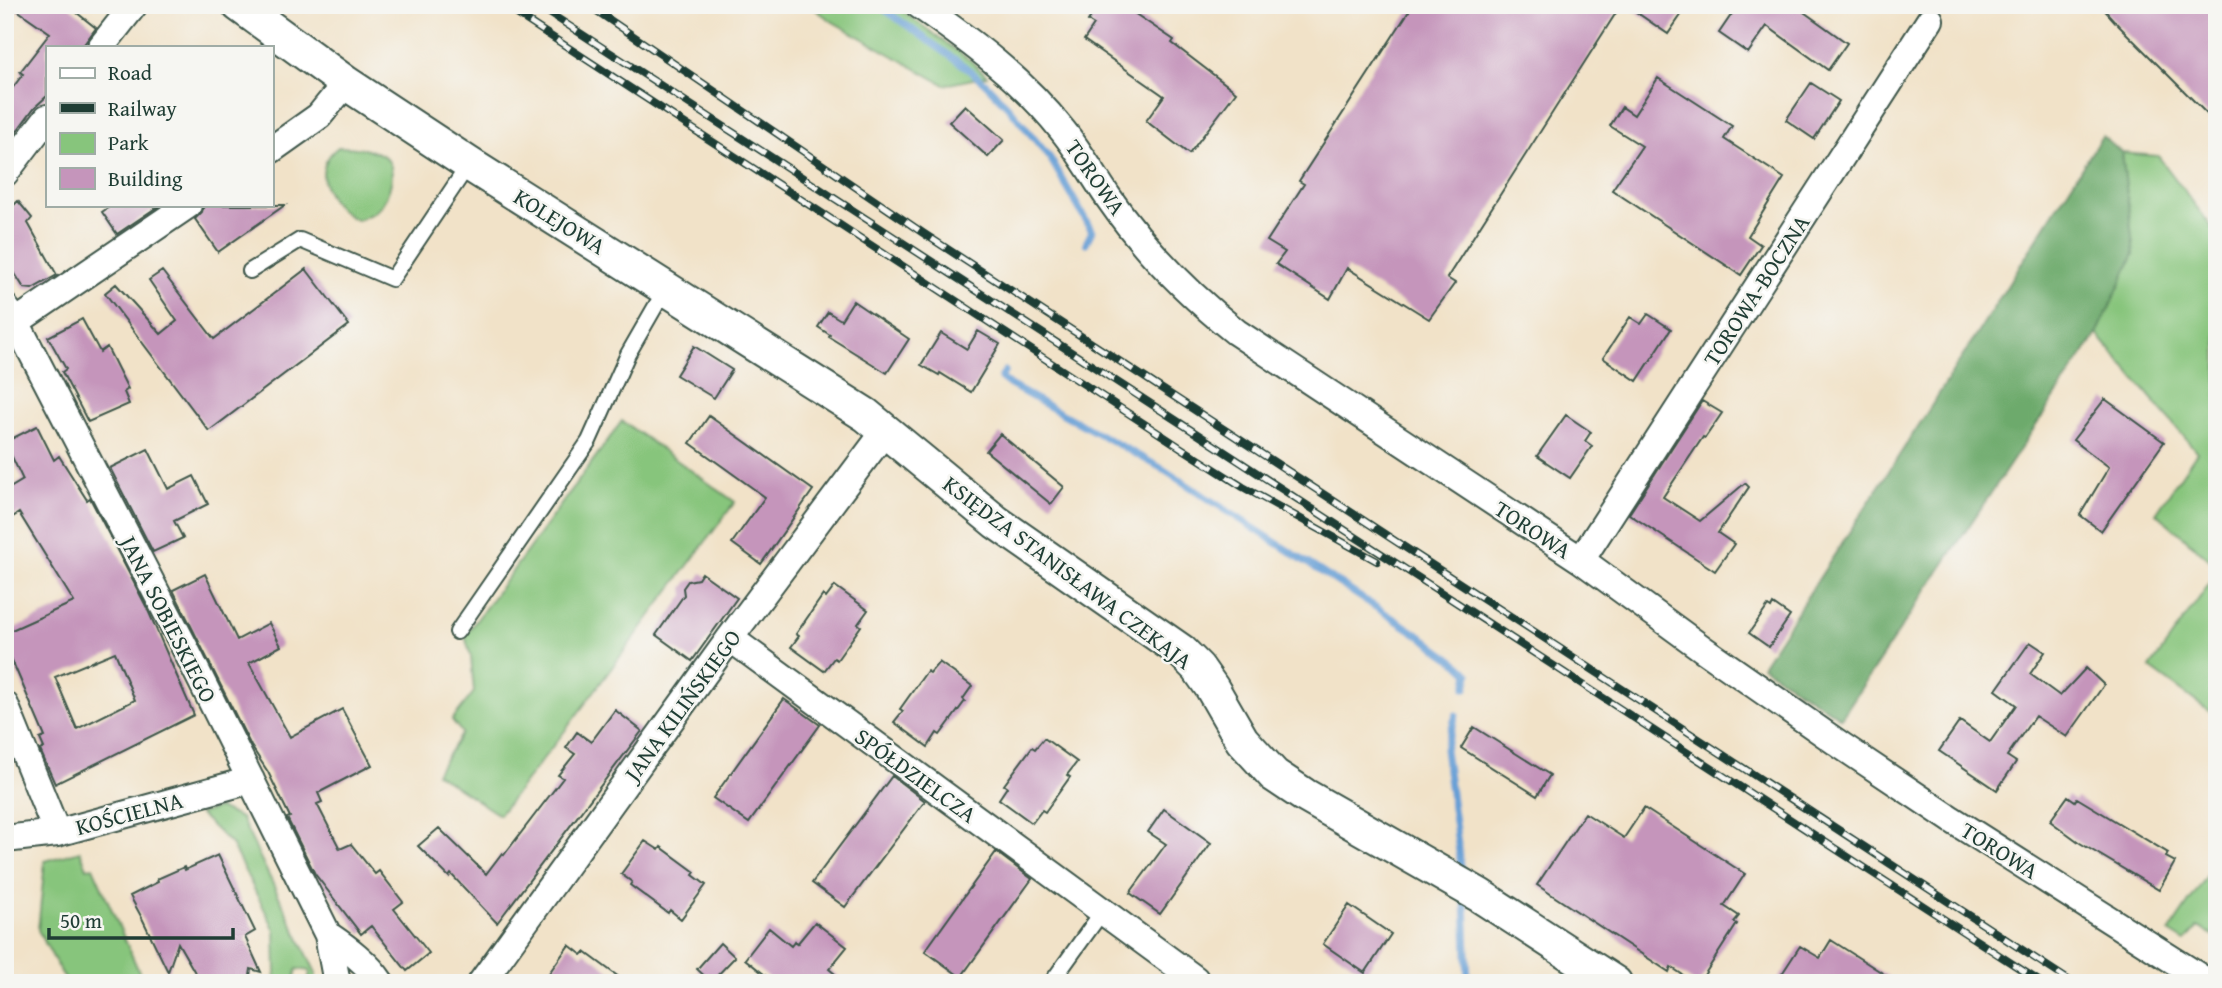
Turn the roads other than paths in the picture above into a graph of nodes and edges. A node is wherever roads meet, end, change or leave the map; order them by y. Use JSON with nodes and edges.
{"nodes":[{"id":1,"x":134,"y":5,"type":"edge"},
{"id":2,"x":239,"y":5,"type":"edge"},
{"id":3,"x":919,"y":5,"type":"edge"},
{"id":4,"x":1930,"y":20,"type":"dead end"},
{"id":5,"x":102,"y":46,"type":"edge"},
{"id":6,"x":346,"y":83,"type":"junction"},
{"id":7,"x":46,"y":119,"type":"edge"},
{"id":8,"x":273,"y":149,"type":"edge"},
{"id":9,"x":469,"y":164,"type":"junction"},
{"id":10,"x":5,"y":173,"type":"edge"},
{"id":11,"x":186,"y":206,"type":"edge"},
{"id":12,"x":250,"y":271,"type":"dead end"},
{"id":13,"x":666,"y":288,"type":"junction"},
{"id":14,"x":11,"y":314,"type":"edge"},
{"id":15,"x":886,"y":430,"type":"junction"},
{"id":16,"x":1581,"y":560,"type":"junction"},
{"id":17,"x":457,"y":632,"type":"dead end"},
{"id":18,"x":730,"y":638,"type":"junction"},
{"id":19,"x":5,"y":705,"type":"edge"},
{"id":20,"x":251,"y":780,"type":"junction"},
{"id":21,"x":57,"y":833,"type":"junction"},
{"id":22,"x":5,"y":839,"type":"edge"},
{"id":23,"x":1102,"y":912,"type":"junction"},
{"id":24,"x":327,"y":935,"type":"junction"},
{"id":25,"x":1195,"y":979,"type":"dead end"},
{"id":26,"x":337,"y":983,"type":"edge"},
{"id":27,"x":381,"y":983,"type":"edge"},
{"id":28,"x":481,"y":983,"type":"edge"},
{"id":29,"x":1051,"y":983,"type":"edge"},
{"id":30,"x":1615,"y":983,"type":"edge"},
{"id":31,"x":2209,"y":983,"type":"edge"}],
"edges":[{"from":1,"to":5,"type":"street"},
{"from":2,"to":6,"type":"street","name":"KOLEJOWA"},
{"from":3,"to":16,"type":"street","name":"TOROWA"},
{"from":4,"to":16,"type":"street","name":"TOROWA-BOCZNA"},
{"from":6,"to":8,"type":"street"},
{"from":6,"to":9,"type":"street","name":"KOLEJOWA"},
{"from":7,"to":10,"type":"street"},
{"from":9,"to":12,"type":"lane"},
{"from":9,"to":13,"type":"street","name":"KOLEJOWA"},
{"from":11,"to":14,"type":"street"},
{"from":13,"to":15,"type":"street","name":"KOLEJOWA"},
{"from":13,"to":17,"type":"lane"},
{"from":14,"to":20,"type":"street","name":"JANA SOBIESKIEGO"},
{"from":15,"to":18,"type":"street","name":"JANA KILIŃSKIEGO"},
{"from":15,"to":30,"type":"street","name":"KSIĘDZA STANISŁAWA CZEKAJA"},
{"from":16,"to":31,"type":"street","name":"TOROWA"},
{"from":18,"to":23,"type":"street","name":"SPÓŁDZIELCZA"},
{"from":18,"to":28,"type":"street","name":"JANA KILIŃSKIEGO"},
{"from":19,"to":21,"type":"street"},
{"from":20,"to":21,"type":"street","name":"KOŚCIELNA"},
{"from":20,"to":24,"type":"street","name":"JANA SOBIESKIEGO"},
{"from":21,"to":22,"type":"street","name":"KOŚCIELNA"},
{"from":23,"to":25,"type":"street","name":"SPÓŁDZIELCZA"},
{"from":23,"to":29,"type":"lane"},
{"from":24,"to":26,"type":"street","name":"JANA SOBIESKIEGO"},
{"from":24,"to":27,"type":"street","name":"JANA SOBIESKIEGO"}]}
